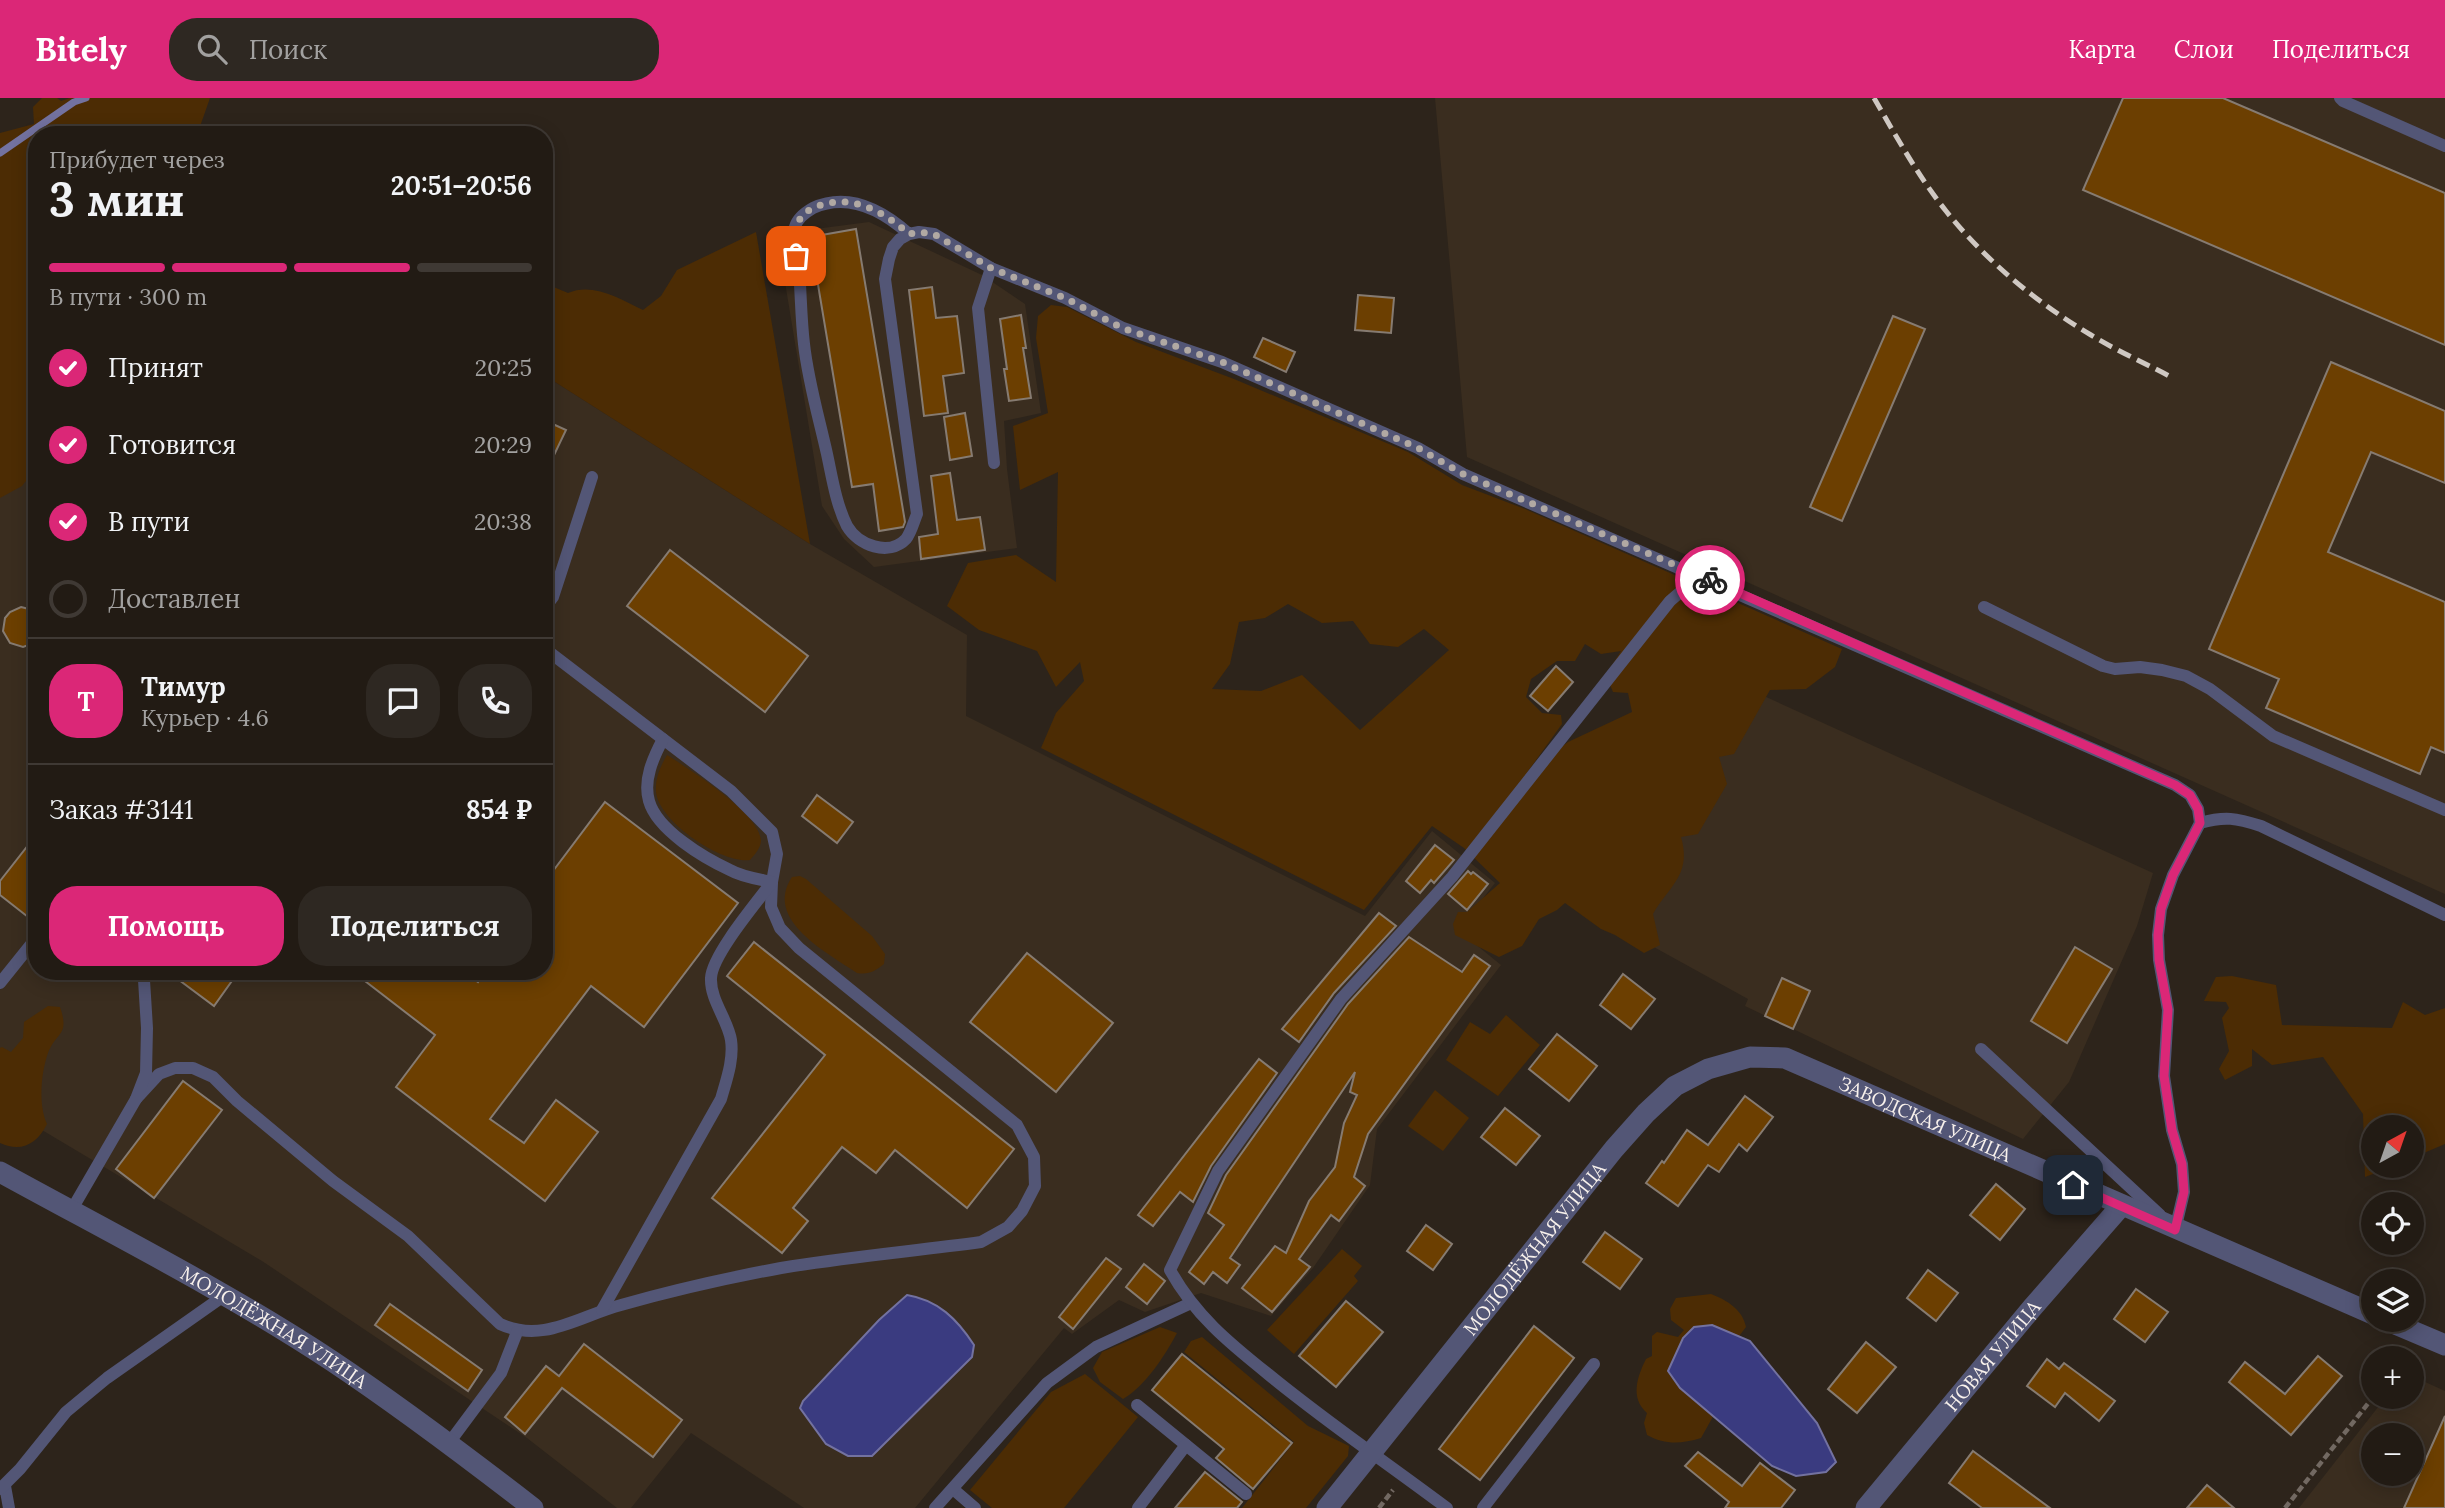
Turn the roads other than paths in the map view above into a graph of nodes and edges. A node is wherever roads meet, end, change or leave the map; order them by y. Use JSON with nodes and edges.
{"nodes":[{"id":1,"x":2340,"y":98,"type":"edge"},
{"id":2,"x":2445,"y":146,"type":"edge"},
{"id":3,"x":909,"y":234,"type":"junction"},
{"id":4,"x":991,"y":268,"type":"junction"},
{"id":5,"x":994,"y":463,"type":"dead end"},
{"id":6,"x":592,"y":477,"type":"dead end"},
{"id":7,"x":1699,"y":576,"type":"junction"},
{"id":8,"x":553,"y":597,"type":"edge"},
{"id":9,"x":1984,"y":607,"type":"dead end"},
{"id":10,"x":553,"y":655,"type":"edge"},
{"id":11,"x":663,"y":739,"type":"junction"},
{"id":12,"x":2445,"y":810,"type":"edge"},
{"id":13,"x":2200,"y":823,"type":"junction"},
{"id":14,"x":772,"y":882,"type":"junction"},
{"id":15,"x":2445,"y":915,"type":"edge"},
{"id":16,"x":28,"y":948,"type":"edge"},
{"id":17,"x":144,"y":980,"type":"edge"},
{"id":18,"x":0,"y":984,"type":"edge"},
{"id":19,"x":1980,"y":1049,"type":"dead end"},
{"id":20,"x":1785,"y":1058,"type":"joint"},
{"id":21,"x":136,"y":1099,"type":"junction"},
{"id":22,"x":0,"y":1172,"type":"edge"},
{"id":23,"x":2121,"y":1206,"type":"junction"},
{"id":24,"x":71,"y":1211,"type":"junction"},
{"id":25,"x":2175,"y":1230,"type":"junction"},
{"id":26,"x":225,"y":1295,"type":"junction"},
{"id":27,"x":1191,"y":1303,"type":"junction"},
{"id":28,"x":2361,"y":1309,"type":"edge"},
{"id":29,"x":602,"y":1310,"type":"junction"},
{"id":30,"x":517,"y":1332,"type":"junction"},
{"id":31,"x":2414,"y":1332,"type":"edge"},
{"id":32,"x":2445,"y":1345,"type":"edge"},
{"id":33,"x":1594,"y":1364,"type":"dead end"},
{"id":34,"x":1137,"y":1405,"type":"dead end"},
{"id":35,"x":449,"y":1443,"type":"junction"},
{"id":36,"x":1186,"y":1445,"type":"junction"},
{"id":37,"x":1371,"y":1451,"type":"junction"},
{"id":38,"x":2,"y":1488,"type":"edge"},
{"id":39,"x":953,"y":1489,"type":"junction"},
{"id":40,"x":1246,"y":1494,"type":"dead end"},
{"id":41,"x":9,"y":1508,"type":"edge"},
{"id":42,"x":533,"y":1508,"type":"edge"},
{"id":43,"x":936,"y":1508,"type":"edge"},
{"id":44,"x":975,"y":1508,"type":"edge"},
{"id":45,"x":1138,"y":1508,"type":"edge"},
{"id":46,"x":1327,"y":1508,"type":"edge"},
{"id":47,"x":1447,"y":1508,"type":"edge"},
{"id":48,"x":1483,"y":1508,"type":"edge"},
{"id":49,"x":1866,"y":1508,"type":"edge"}],
"edges":[{"from":1,"to":2,"type":"lane"},
{"from":3,"to":3,"type":"lane"},
{"from":3,"to":4,"type":"lane"},
{"from":4,"to":5,"type":"lane"},
{"from":4,"to":7,"type":"lane"},
{"from":6,"to":8,"type":"lane"},
{"from":7,"to":13,"type":"lane"},
{"from":7,"to":27,"type":"lane"},
{"from":9,"to":12,"type":"lane"},
{"from":10,"to":11,"type":"lane"},
{"from":11,"to":14,"type":"lane"},
{"from":11,"to":14,"type":"lane"},
{"from":13,"to":15,"type":"lane"},
{"from":13,"to":25,"type":"lane"},
{"from":14,"to":29,"type":"lane"},
{"from":14,"to":29,"type":"lane"},
{"from":16,"to":18,"type":"lane"},
{"from":17,"to":21,"type":"lane"},
{"from":19,"to":25,"type":"lane"},
{"from":20,"to":23,"type":"street","name":"ЗАВОДСКАЯ УЛИЦА"},
{"from":20,"to":37,"type":"street","name":"МОЛОДЁЖНАЯ УЛИЦА"},
{"from":21,"to":24,"type":"lane"},
{"from":21,"to":30,"type":"lane"},
{"from":22,"to":24,"type":"street","name":"МОЛОДЁЖНАЯ УЛИЦА"},
{"from":23,"to":25,"type":"street","name":"ЗАВОДСКАЯ УЛИЦА"},
{"from":23,"to":49,"type":"street","name":"НОВАЯ УЛИЦА"},
{"from":24,"to":26,"type":"street","name":"МОЛОДЁЖНАЯ УЛИЦА"},
{"from":25,"to":28,"type":"street","name":"ЗАВОДСКАЯ УЛИЦА"},
{"from":26,"to":35,"type":"street","name":"МОЛОДЁЖНАЯ УЛИЦА"},
{"from":26,"to":38,"type":"lane"},
{"from":27,"to":37,"type":"lane"},
{"from":27,"to":39,"type":"lane"},
{"from":29,"to":30,"type":"lane"},
{"from":30,"to":35,"type":"lane"},
{"from":31,"to":32,"type":"street"},
{"from":33,"to":48,"type":"lane"},
{"from":34,"to":36,"type":"lane"},
{"from":35,"to":42,"type":"street","name":"МОЛОДЁЖНАЯ УЛИЦА"},
{"from":36,"to":40,"type":"lane"},
{"from":36,"to":45,"type":"lane"},
{"from":37,"to":46,"type":"street","name":"МОЛОДЁЖНАЯ УЛИЦА"},
{"from":37,"to":47,"type":"lane"},
{"from":38,"to":41,"type":"lane"},
{"from":39,"to":43,"type":"lane"},
{"from":39,"to":44,"type":"lane"}]}
